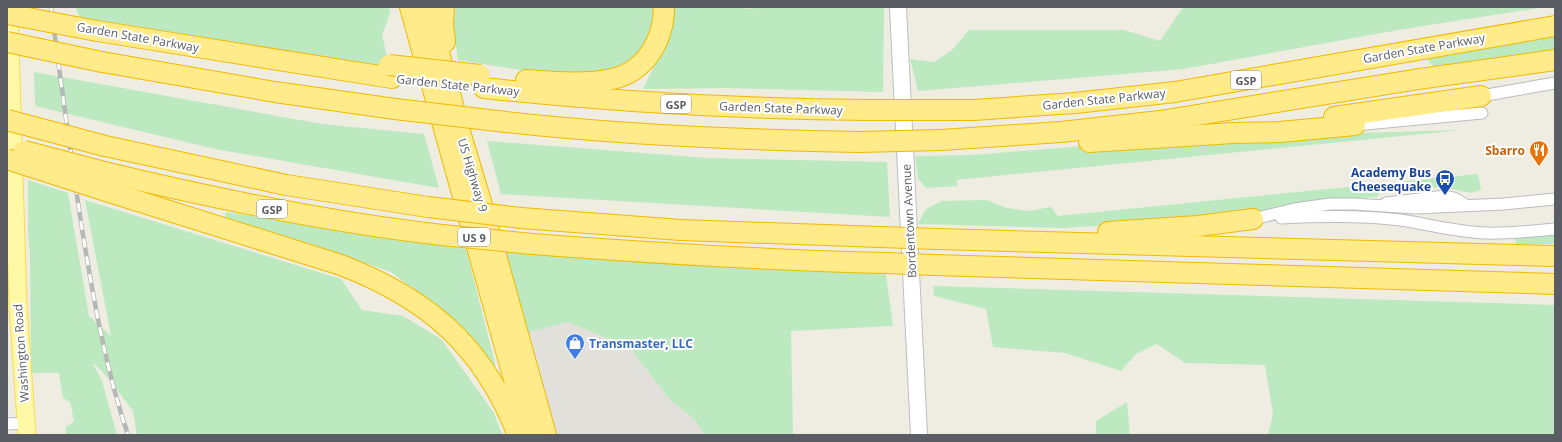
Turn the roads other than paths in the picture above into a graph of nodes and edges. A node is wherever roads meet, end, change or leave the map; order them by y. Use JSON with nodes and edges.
{"nodes":[{"id":1,"x":410,"y":7,"type":"edge"},
{"id":2,"x":427,"y":7,"type":"edge"},
{"id":3,"x":444,"y":7,"type":"edge"},
{"id":4,"x":664,"y":7,"type":"edge"},
{"id":5,"x":898,"y":7,"type":"edge"},
{"id":6,"x":7,"y":8,"type":"edge"},
{"id":7,"x":7,"y":14,"type":"edge"},
{"id":8,"x":1555,"y":26,"type":"edge"},
{"id":9,"x":7,"y":42,"type":"edge"},
{"id":10,"x":1555,"y":60,"type":"edge"},
{"id":11,"x":482,"y":81,"type":"junction"},
{"id":12,"x":1555,"y":83,"type":"edge"},
{"id":13,"x":1481,"y":105,"type":"junction"},
{"id":14,"x":7,"y":120,"type":"edge"},
{"id":15,"x":1355,"y":125,"type":"joint"},
{"id":16,"x":1233,"y":133,"type":"junction"},
{"id":17,"x":941,"y":140,"type":"junction"},
{"id":18,"x":7,"y":146,"type":"edge"},
{"id":19,"x":7,"y":159,"type":"edge"},
{"id":20,"x":105,"y":182,"type":"junction"},
{"id":21,"x":1555,"y":199,"type":"edge"},
{"id":22,"x":482,"y":205,"type":"junction"},
{"id":23,"x":1253,"y":219,"type":"junction"},
{"id":24,"x":1555,"y":228,"type":"edge"},
{"id":25,"x":1003,"y":241,"type":"junction"},
{"id":26,"x":1555,"y":256,"type":"edge"},
{"id":27,"x":1555,"y":284,"type":"edge"},
{"id":28,"x":7,"y":424,"type":"edge"},
{"id":29,"x":27,"y":429,"type":"edge"},
{"id":30,"x":518,"y":435,"type":"edge"},
{"id":31,"x":530,"y":435,"type":"edge"},
{"id":32,"x":546,"y":435,"type":"edge"},
{"id":33,"x":919,"y":435,"type":"edge"}],
"edges":[{"from":1,"to":31,"type":"highway","name":"US Highway 9","number":"US 9"},
{"from":2,"to":22,"type":"highway","name":"US Highway 9","number":"US 9"},
{"from":3,"to":22,"type":"highway"},
{"from":4,"to":11,"type":"highway"},
{"from":5,"to":33,"type":"street","name":"Bordentown Avenue"},
{"from":6,"to":29,"type":"main road","name":"Washington Road"},
{"from":7,"to":11,"type":"highway","name":"Garden State Parkway","bridge":true},
{"from":8,"to":11,"type":"highway","name":"Garden State Parkway","number":"GSP","bridge":true},
{"from":9,"to":17,"type":"highway","number":"GSP","bridge":true},
{"from":10,"to":17,"type":"highway","number":"GSP"},
{"from":12,"to":13,"type":"street"},
{"from":13,"to":15,"type":"street"},
{"from":13,"to":16,"type":"highway"},
{"from":14,"to":25,"type":"highway","number":"GSP","bridge":true},
{"from":15,"to":16,"type":"highway"},
{"from":16,"to":17,"type":"highway"},
{"from":18,"to":20,"type":"highway","number":"GSP","bridge":true},
{"from":19,"to":20,"type":"highway","bridge":true},
{"from":20,"to":27,"type":"highway","number":"GSP","bridge":true},
{"from":20,"to":30,"type":"highway"},
{"from":21,"to":23,"type":"street"},
{"from":22,"to":32,"type":"highway","name":"US Highway 9","number":"US 9"},
{"from":23,"to":24,"type":"street"},
{"from":23,"to":25,"type":"highway"},
{"from":25,"to":26,"type":"highway","number":"GSP"},
{"from":28,"to":29,"type":"street"}]}
